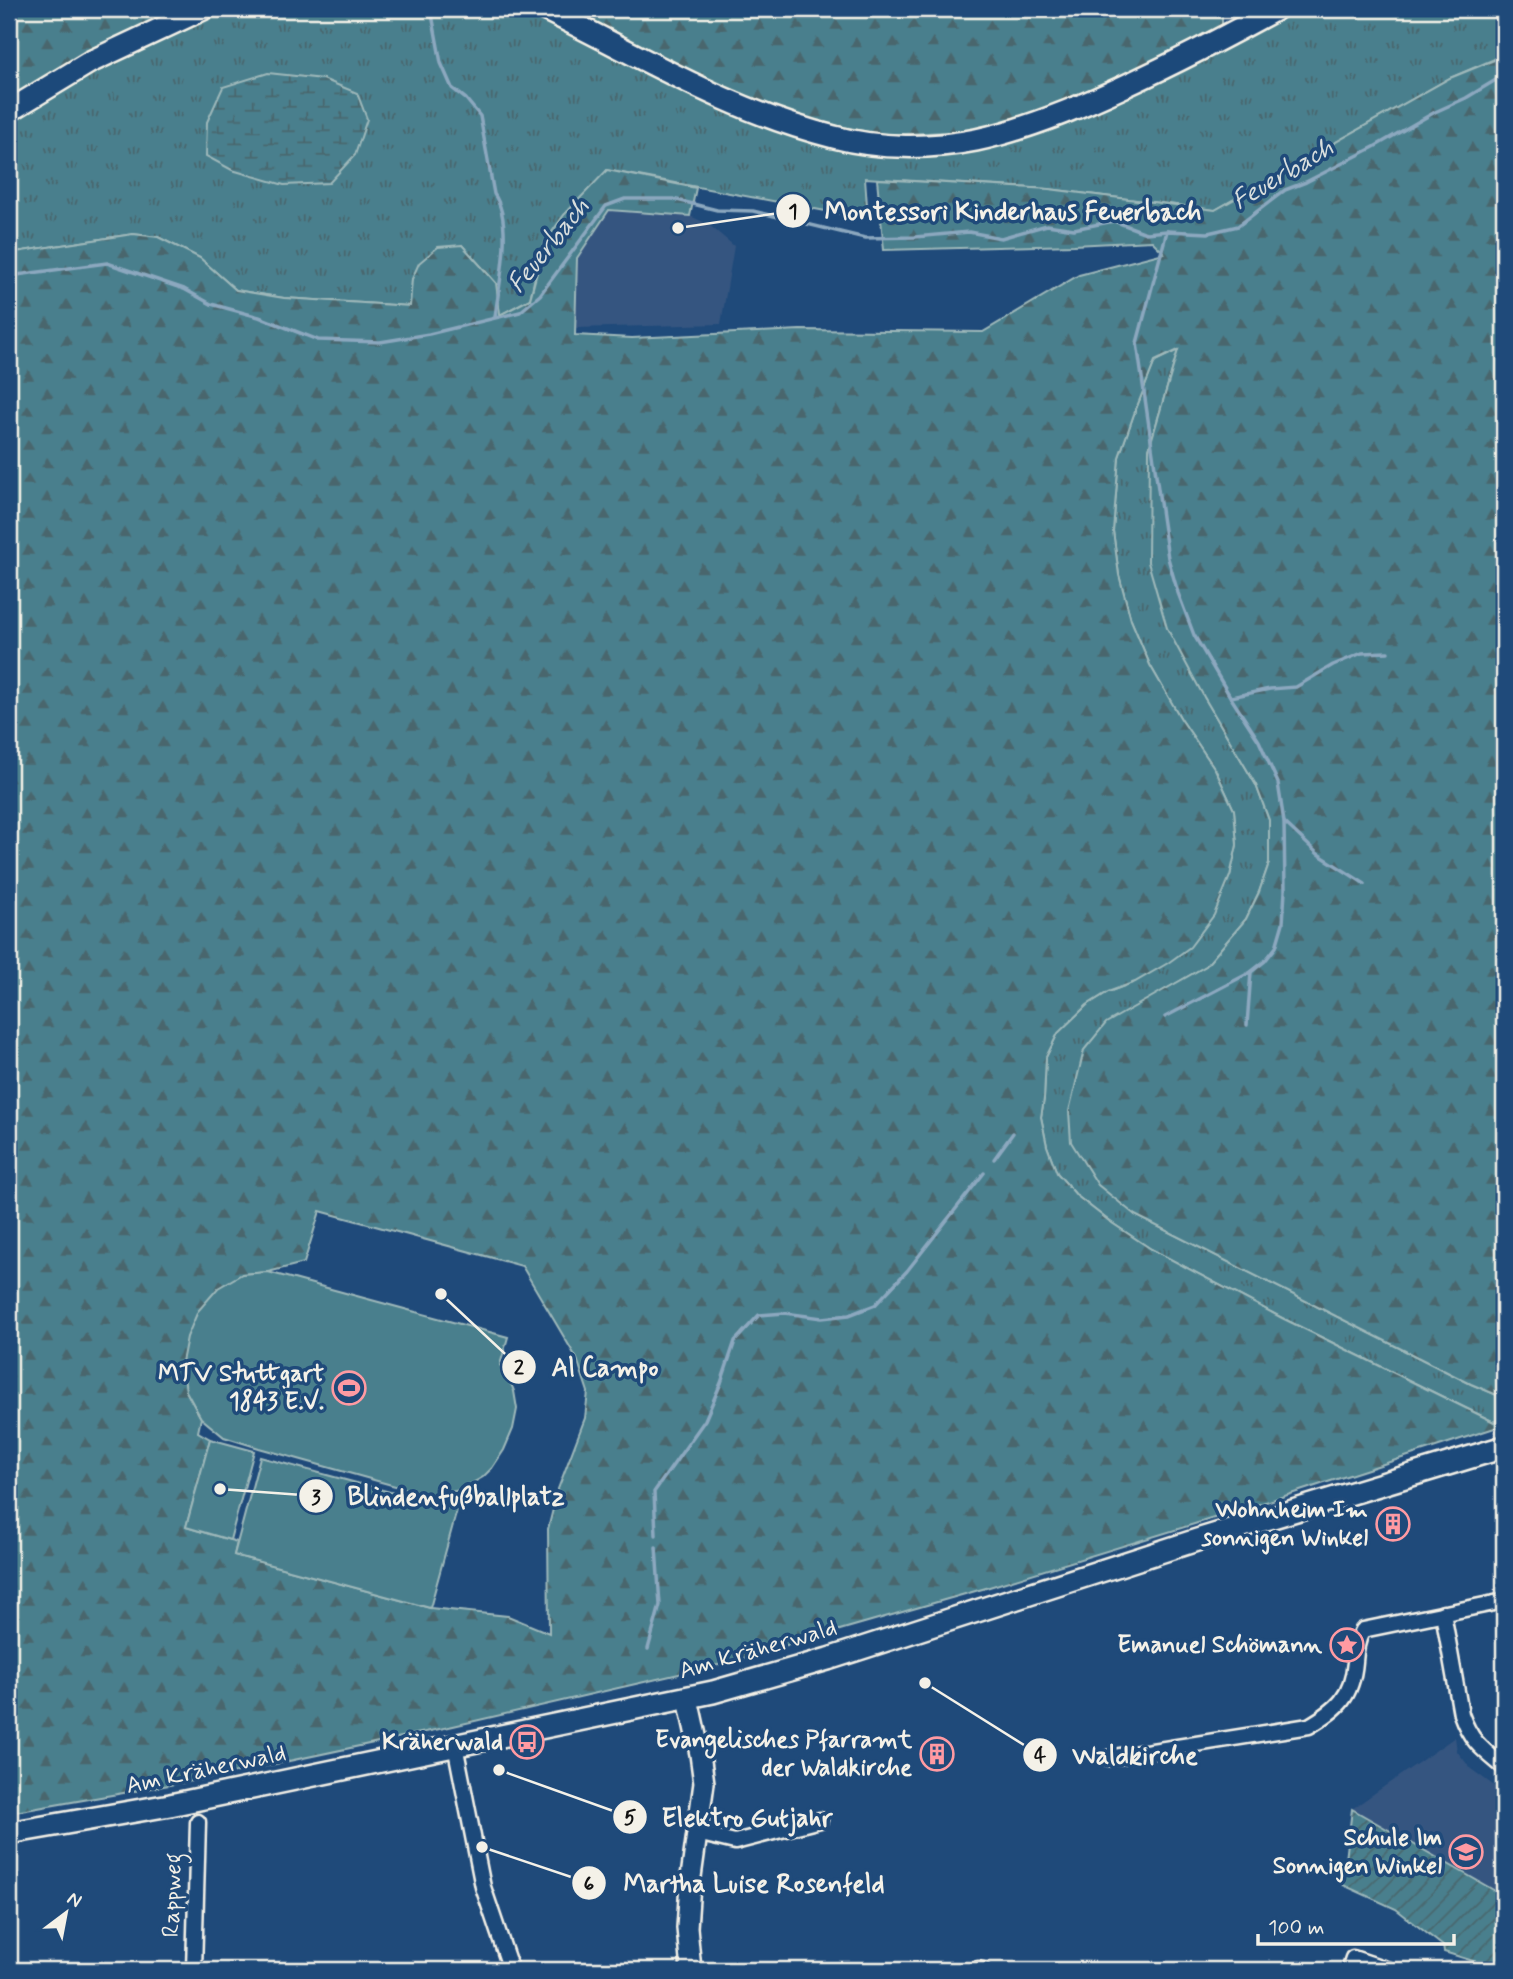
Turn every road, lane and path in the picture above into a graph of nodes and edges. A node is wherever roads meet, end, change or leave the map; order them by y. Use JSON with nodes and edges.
{"nodes":[{"id":1,"x":203,"y":9,"type":"edge"},
{"id":2,"x":544,"y":9,"type":"edge"},
{"id":3,"x":1276,"y":9,"type":"edge"},
{"id":4,"x":9,"y":111,"type":"edge"},
{"id":5,"x":1504,"y":1447,"type":"edge"},
{"id":6,"x":1504,"y":1601,"type":"edge"},
{"id":7,"x":1443,"y":1613,"type":"junction"},
{"id":8,"x":688,"y":1699,"type":"junction"},
{"id":9,"x":455,"y":1745,"type":"junction"},
{"id":10,"x":1108,"y":1758,"type":"dead end"},
{"id":11,"x":1504,"y":1767,"type":"edge"},
{"id":12,"x":820,"y":1820,"type":"dead end"},
{"id":13,"x":198,"y":1822,"type":"dead end"},
{"id":14,"x":9,"y":1833,"type":"edge"},
{"id":15,"x":697,"y":1833,"type":"junction"},
{"id":16,"x":194,"y":1970,"type":"edge"},
{"id":17,"x":511,"y":1970,"type":"edge"},
{"id":18,"x":691,"y":1970,"type":"edge"},
{"id":19,"x":1349,"y":1970,"type":"edge"},
{"id":20,"x":1389,"y":1970,"type":"edge"}],
"edges":[{"from":1,"to":4,"type":"main road"},
{"from":2,"to":3,"type":"main road"},
{"from":5,"to":8,"type":"main road","name":"Am Kräherwald"},
{"from":6,"to":7,"type":"street"},
{"from":7,"to":10,"type":"street"},
{"from":7,"to":11,"type":"street"},
{"from":8,"to":9,"type":"main road","name":"Am Kräherwald"},
{"from":8,"to":15,"type":"street"},
{"from":9,"to":14,"type":"main road","name":"Am Kräherwald"},
{"from":9,"to":17,"type":"street"},
{"from":12,"to":15,"type":"street"},
{"from":13,"to":16,"type":"street","name":"Rappweg"},
{"from":15,"to":18,"type":"street"},
{"from":19,"to":20,"type":"street"}]}
